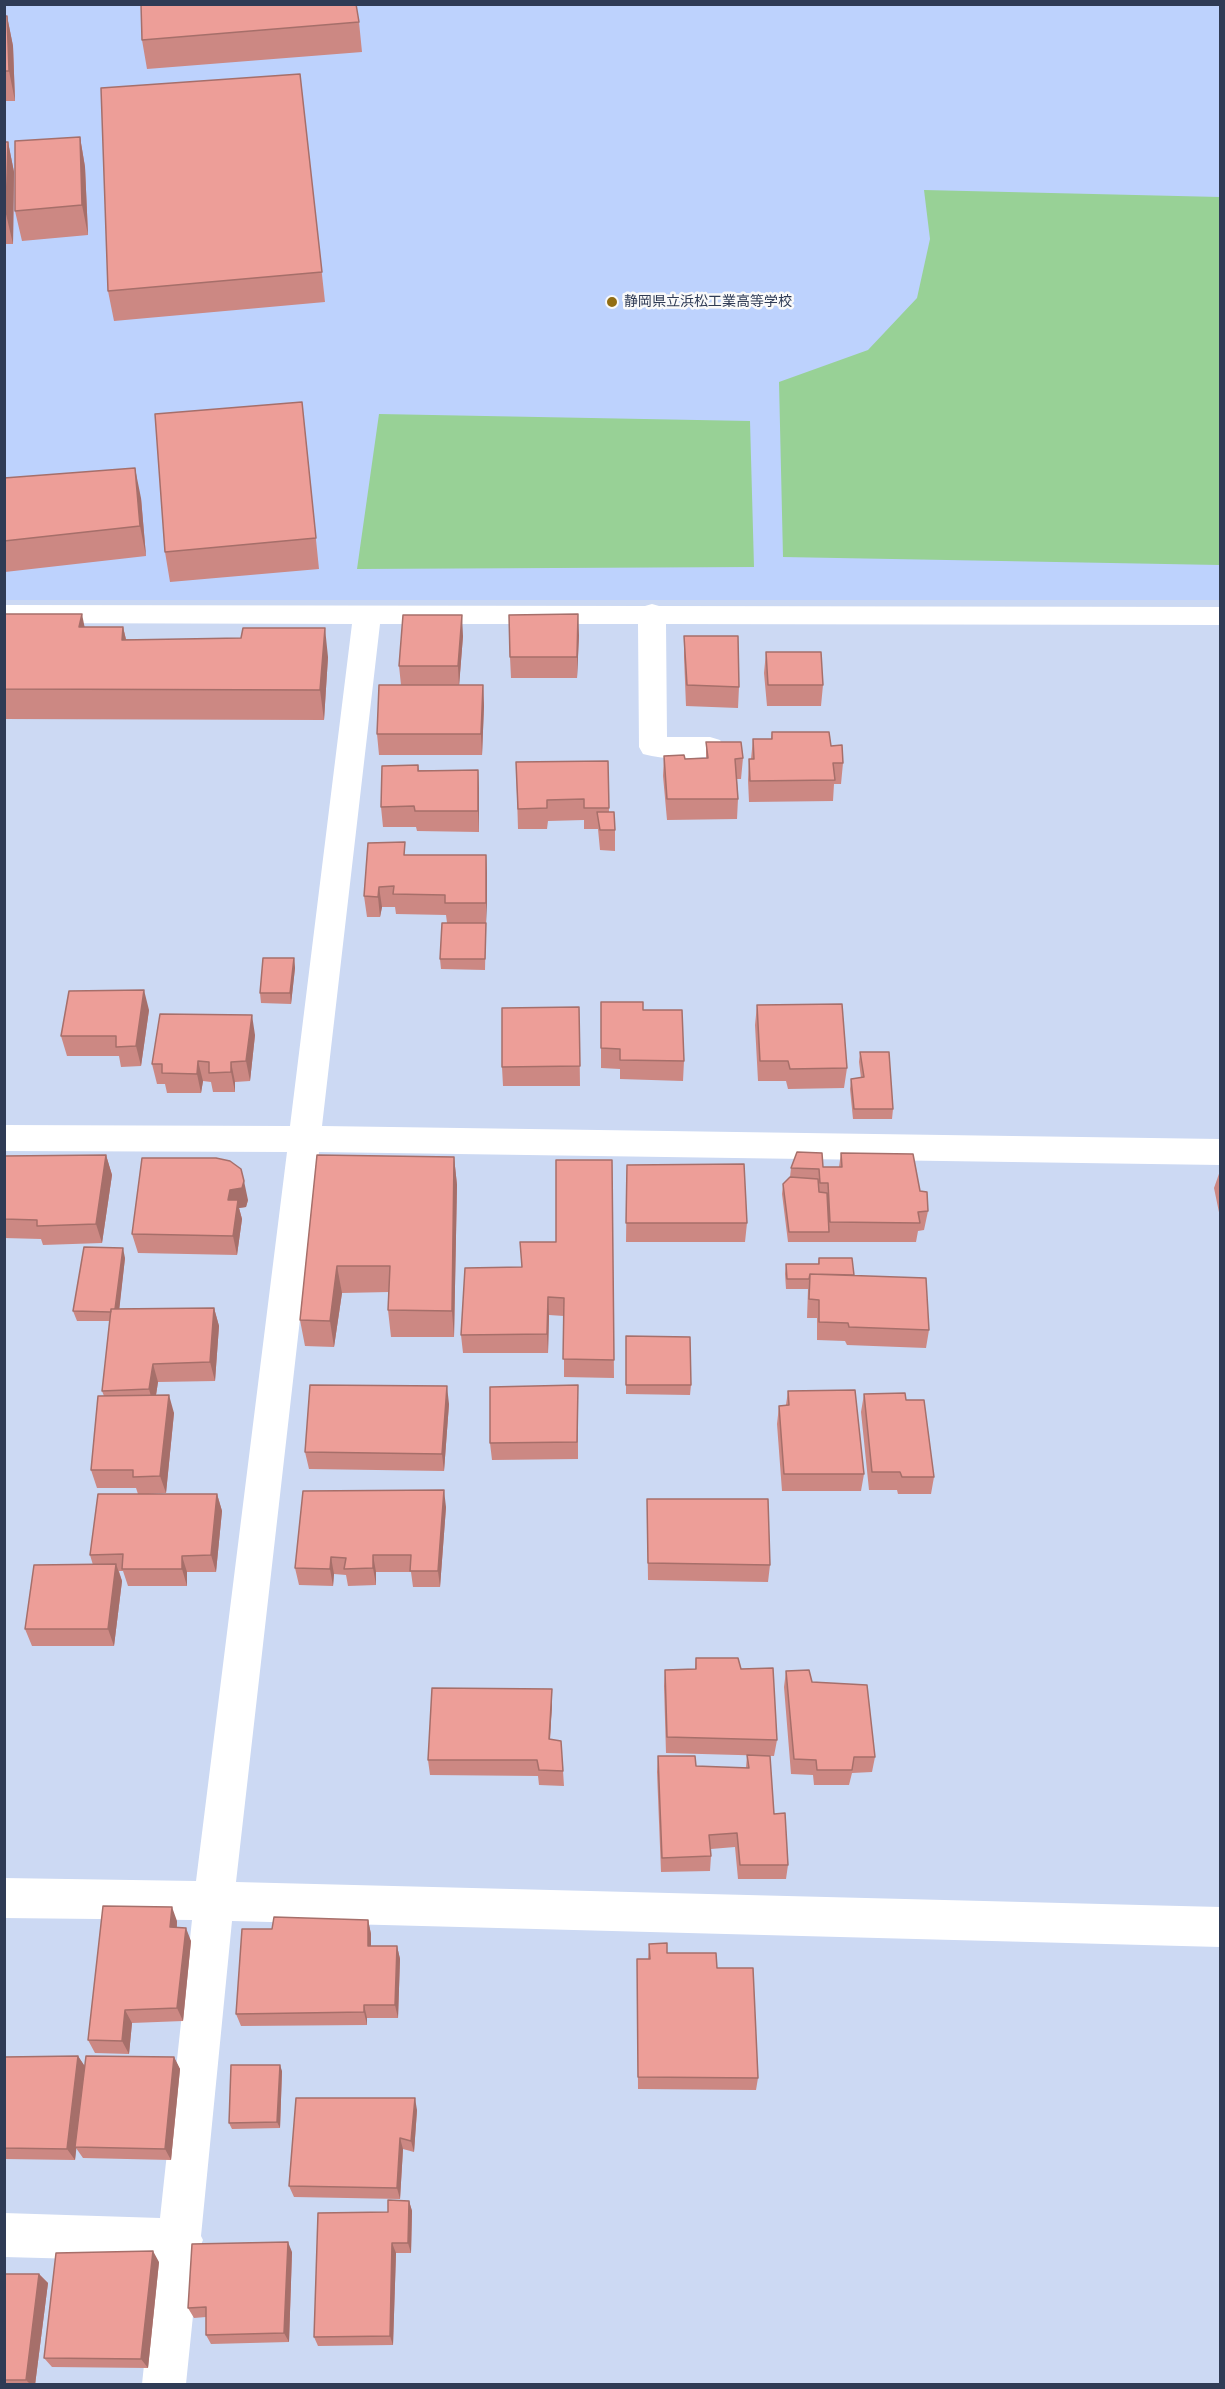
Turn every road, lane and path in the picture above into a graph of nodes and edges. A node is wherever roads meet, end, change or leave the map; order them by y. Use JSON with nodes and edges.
{"nodes":[{"id":1,"x":652,"y":613,"type":"junction"},
{"id":2,"x":4,"y":614,"type":"edge"},
{"id":3,"x":367,"y":615,"type":"junction"},
{"id":4,"x":1221,"y":616,"type":"edge"},
{"id":5,"x":710,"y":747,"type":"edge"},
{"id":6,"x":4,"y":1138,"type":"edge"},
{"id":7,"x":306,"y":1139,"type":"junction"},
{"id":8,"x":1221,"y":1152,"type":"edge"},
{"id":9,"x":4,"y":1898,"type":"edge"},
{"id":10,"x":214,"y":1901,"type":"junction"},
{"id":11,"x":1221,"y":1927,"type":"edge"},
{"id":12,"x":4,"y":2235,"type":"edge"},
{"id":13,"x":181,"y":2240,"type":"junction"},
{"id":14,"x":164,"y":2385,"type":"edge"}],
"edges":[{"from":1,"to":3,"type":"street"},
{"from":1,"to":4,"type":"street"},
{"from":1,"to":5,"type":"street"},
{"from":2,"to":3,"type":"street"},
{"from":3,"to":7,"type":"street"},
{"from":6,"to":7,"type":"street"},
{"from":7,"to":8,"type":"street"},
{"from":7,"to":10,"type":"street"},
{"from":9,"to":10,"type":"street"},
{"from":10,"to":11,"type":"street"},
{"from":10,"to":13,"type":"street"},
{"from":12,"to":13,"type":"street"},
{"from":13,"to":14,"type":"street"}]}
